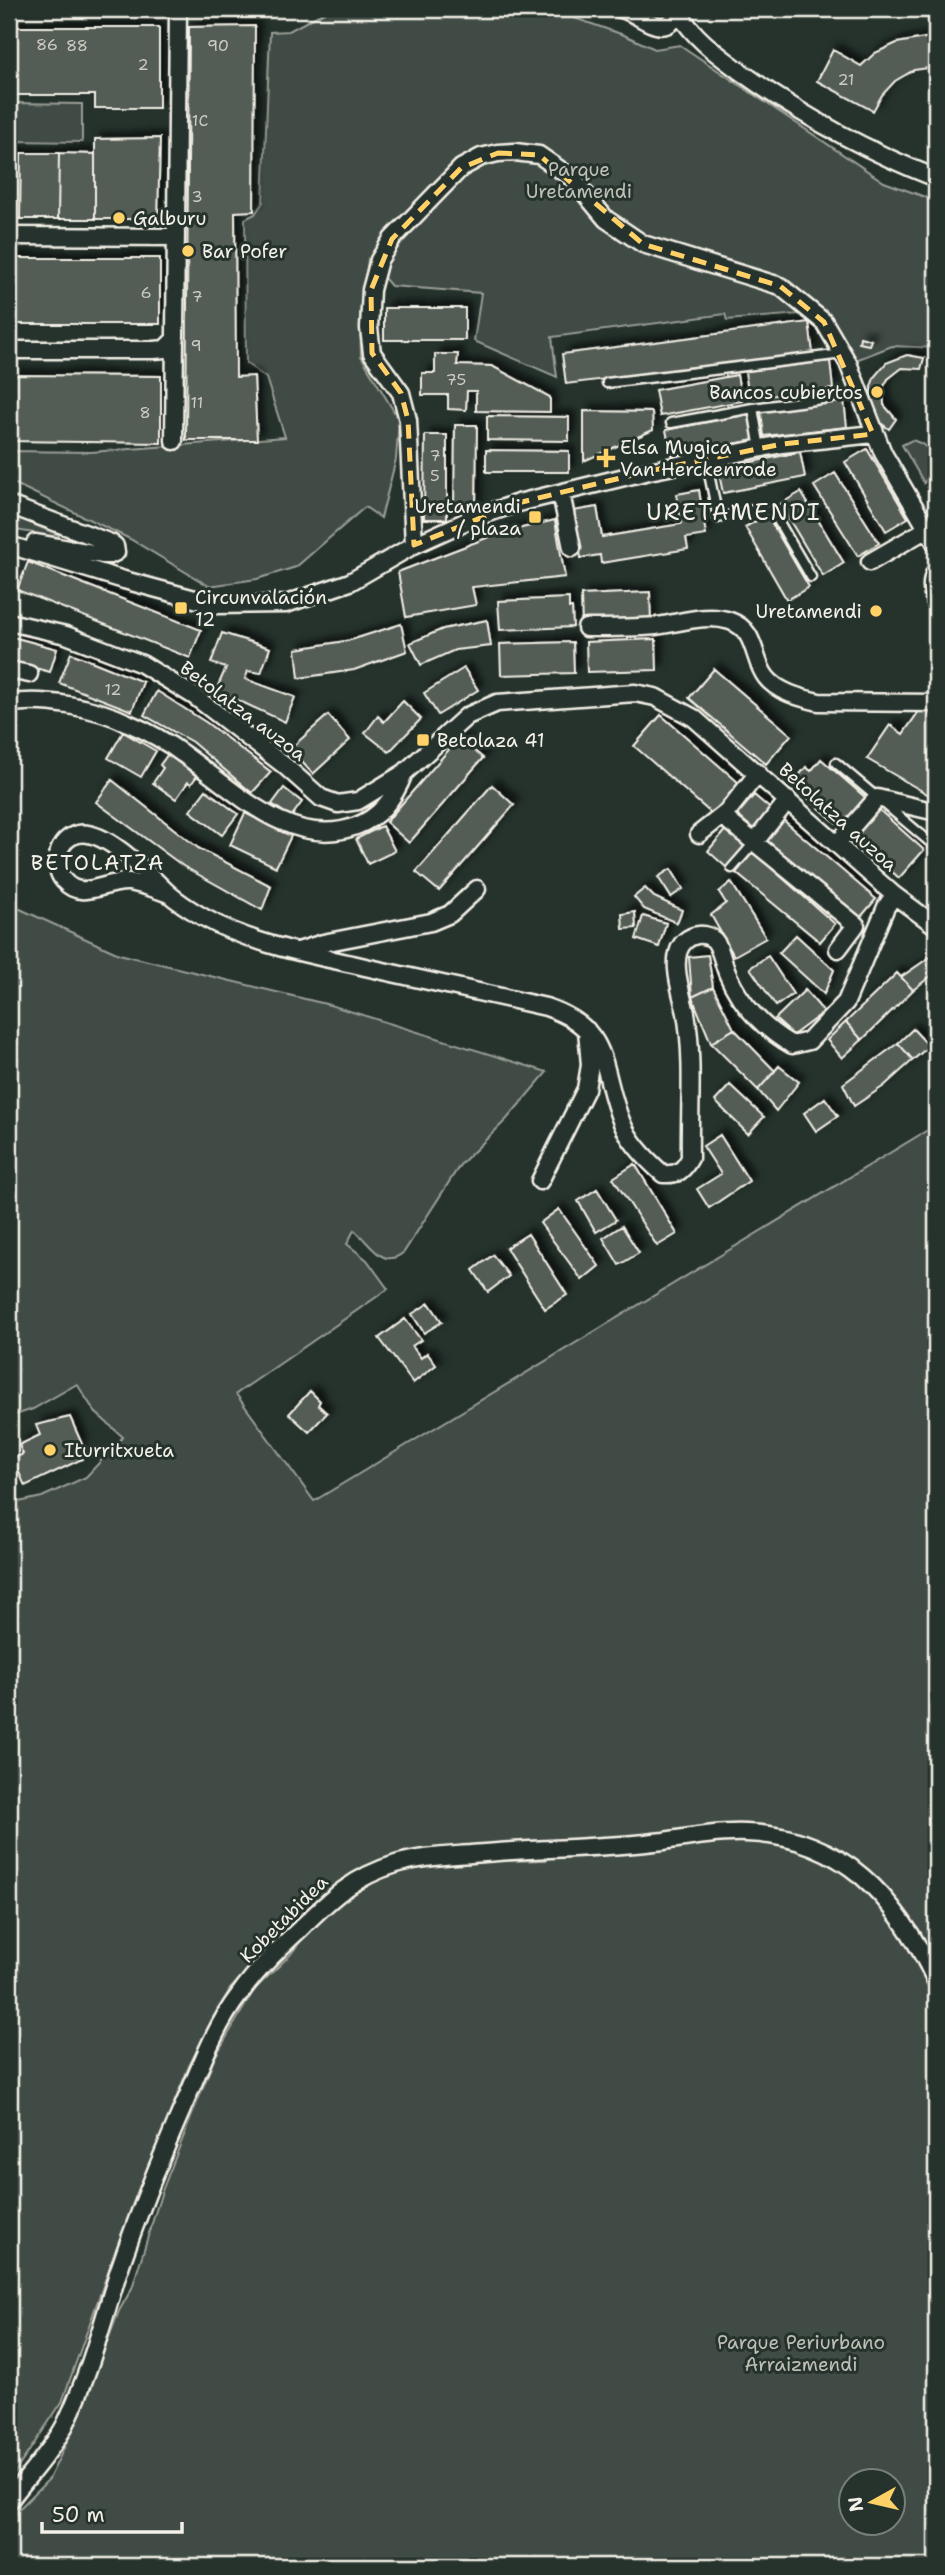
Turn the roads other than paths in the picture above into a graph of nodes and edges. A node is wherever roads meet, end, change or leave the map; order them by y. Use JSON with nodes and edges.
{"nodes":[{"id":1,"x":178,"y":9,"type":"edge"},
{"id":2,"x":630,"y":10,"type":"edge"},
{"id":3,"x":680,"y":11,"type":"edge"},
{"id":4,"x":936,"y":178,"type":"edge"},
{"id":5,"x":9,"y":236,"type":"edge"},
{"id":6,"x":176,"y":237,"type":"junction"},
{"id":7,"x":173,"y":341,"type":"junction"},
{"id":8,"x":9,"y":350,"type":"edge"},
{"id":9,"x":843,"y":354,"type":"junction"},
{"id":10,"x":607,"y":383,"type":"dead end"},
{"id":11,"x":837,"y":397,"type":"dead end"},
{"id":12,"x":753,"y":408,"type":"junction"},
{"id":13,"x":671,"y":423,"type":"dead end"},
{"id":14,"x":873,"y":433,"type":"junction"},
{"id":15,"x":174,"y":441,"type":"dead end"},
{"id":16,"x":760,"y":449,"type":"junction"},
{"id":17,"x":706,"y":459,"type":"junction"},
{"id":18,"x":561,"y":493,"type":"junction"},
{"id":19,"x":9,"y":505,"type":"edge"},
{"id":20,"x":927,"y":529,"type":"junction"},
{"id":21,"x":9,"y":537,"type":"edge"},
{"id":22,"x":936,"y":544,"type":"edge"},
{"id":23,"x":9,"y":545,"type":"edge"},
{"id":24,"x":414,"y":545,"type":"junction"},
{"id":25,"x":572,"y":548,"type":"dead end"},
{"id":26,"x":870,"y":562,"type":"dead end"},
{"id":27,"x":936,"y":570,"type":"edge"},
{"id":28,"x":811,"y":577,"type":"dead end"},
{"id":29,"x":936,"y":603,"type":"edge"},
{"id":30,"x":9,"y":622,"type":"edge"},
{"id":31,"x":586,"y":628,"type":"dead end"},
{"id":32,"x":9,"y":670,"type":"edge"},
{"id":33,"x":29,"y":674,"type":"dead end"},
{"id":34,"x":936,"y":703,"type":"edge"},
{"id":35,"x":9,"y":704,"type":"edge"},
{"id":36,"x":836,"y":763,"type":"dead end"},
{"id":37,"x":404,"y":773,"type":"junction"},
{"id":38,"x":758,"y":773,"type":"junction"},
{"id":39,"x":877,"y":798,"type":"junction"},
{"id":40,"x":788,"y":800,"type":"junction"},
{"id":41,"x":936,"y":812,"type":"edge"},
{"id":42,"x":722,"y":816,"type":"junction"},
{"id":43,"x":699,"y":834,"type":"dead end"},
{"id":44,"x":754,"y":843,"type":"junction"},
{"id":45,"x":931,"y":843,"type":"dead end"},
{"id":46,"x":837,"y":844,"type":"junction"},
{"id":47,"x":732,"y":868,"type":"dead end"},
{"id":48,"x":477,"y":889,"type":"dead end"},
{"id":49,"x":169,"y":894,"type":"junction"},
{"id":50,"x":894,"y":895,"type":"junction"},
{"id":51,"x":936,"y":926,"type":"edge"},
{"id":52,"x":838,"y":949,"type":"dead end"},
{"id":53,"x":295,"y":951,"type":"junction"},
{"id":54,"x":587,"y":1030,"type":"junction"},
{"id":55,"x":540,"y":1181,"type":"dead end"},
{"id":56,"x":936,"y":1981,"type":"edge"},
{"id":57,"x":9,"y":2501,"type":"edge"}],
"edges":[{"from":1,"to":6,"type":"street"},
{"from":2,"to":3,"type":"street"},
{"from":3,"to":4,"type":"street"},
{"from":5,"to":6,"type":"street"},
{"from":6,"to":7,"type":"street"},
{"from":7,"to":8,"type":"street"},
{"from":7,"to":15,"type":"street"},
{"from":9,"to":10,"type":"lane"},
{"from":9,"to":14,"type":"street"},
{"from":9,"to":24,"type":"street"},
{"from":11,"to":12,"type":"lane"},
{"from":12,"to":13,"type":"lane"},
{"from":12,"to":16,"type":"lane"},
{"from":14,"to":16,"type":"street"},
{"from":14,"to":20,"type":"street"},
{"from":16,"to":17,"type":"street"},
{"from":17,"to":18,"type":"street"},
{"from":17,"to":28,"type":"lane"},
{"from":18,"to":24,"type":"street"},
{"from":18,"to":25,"type":"street"},
{"from":19,"to":21,"type":"street"},
{"from":20,"to":22,"type":"street"},
{"from":20,"to":26,"type":"street"},
{"from":23,"to":24,"type":"street"},
{"from":27,"to":29,"type":"street"},
{"from":30,"to":37,"type":"street","name":"Betolatza auzoa"},
{"from":31,"to":34,"type":"street"},
{"from":32,"to":33,"type":"street"},
{"from":35,"to":37,"type":"street","name":"Betolatza auzoa"},
{"from":36,"to":39,"type":"lane"},
{"from":37,"to":38,"type":"street","name":"Betolatza auzoa"},
{"from":38,"to":40,"type":"street","name":"Betolatza auzoa"},
{"from":38,"to":42,"type":"street"},
{"from":39,"to":41,"type":"street"},
{"from":39,"to":45,"type":"lane"},
{"from":39,"to":46,"type":"street"},
{"from":40,"to":44,"type":"street"},
{"from":40,"to":46,"type":"street","name":"Betolatza auzoa"},
{"from":42,"to":43,"type":"street"},
{"from":42,"to":44,"type":"street"},
{"from":44,"to":47,"type":"lane"},
{"from":44,"to":52,"type":"street"},
{"from":46,"to":50,"type":"street","name":"Betolatza auzoa"},
{"from":48,"to":53,"type":"street"},
{"from":49,"to":49,"type":"street"},
{"from":49,"to":53,"type":"street","name":"Betolatza auzoa"},
{"from":50,"to":51,"type":"street"},
{"from":50,"to":54,"type":"street","name":"Betolatza auzoa"},
{"from":53,"to":54,"type":"street","name":"Betolatza auzoa"},
{"from":54,"to":55,"type":"street"},
{"from":56,"to":57,"type":"street","name":"Kobetabidea"}]}
